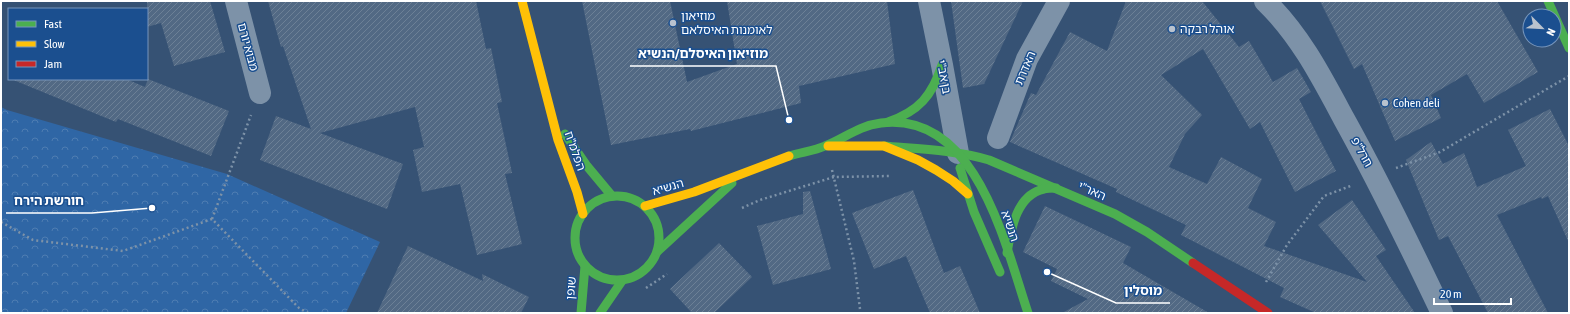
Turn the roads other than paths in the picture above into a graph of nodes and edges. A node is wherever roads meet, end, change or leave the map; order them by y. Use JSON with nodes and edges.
{"nodes":[{"id":1,"x":236,"y":1,"type":"edge"},
{"id":2,"x":522,"y":1,"type":"edge"},
{"id":3,"x":929,"y":1,"type":"edge"},
{"id":4,"x":1059,"y":1,"type":"edge"},
{"id":5,"x":1265,"y":1,"type":"edge"},
{"id":6,"x":1548,"y":1,"type":"edge"},
{"id":7,"x":1569,"y":48,"type":"edge"},
{"id":8,"x":942,"y":65,"type":"junction"},
{"id":9,"x":260,"y":93,"type":"road end"},
{"id":10,"x":547,"y":95,"type":"junction"},
{"id":11,"x":885,"y":123,"type":"junction"},
{"id":12,"x":998,"y":138,"type":"dead end"},
{"id":13,"x":824,"y":146,"type":"junction"},
{"id":14,"x":884,"y":146,"type":"junction"},
{"id":15,"x":958,"y":153,"type":"junction"},
{"id":16,"x":742,"y":174,"type":"junction"},
{"id":17,"x":1056,"y":188,"type":"junction"},
{"id":18,"x":968,"y":194,"type":"junction"},
{"id":19,"x":612,"y":196,"type":"junction"},
{"id":20,"x":645,"y":206,"type":"junction"},
{"id":21,"x":583,"y":214,"type":"junction"},
{"id":22,"x":658,"y":251,"type":"junction"},
{"id":23,"x":1007,"y":254,"type":"junction"},
{"id":24,"x":585,"y":266,"type":"junction"},
{"id":25,"x":1004,"y":280,"type":"dead end"},
{"id":26,"x":622,"y":281,"type":"junction"},
{"id":27,"x":1013,"y":298,"type":"dead end"},
{"id":28,"x":581,"y":313,"type":"edge"},
{"id":29,"x":600,"y":313,"type":"edge"},
{"id":30,"x":1022,"y":313,"type":"edge"},
{"id":31,"x":1028,"y":313,"type":"edge"},
{"id":32,"x":1268,"y":313,"type":"edge"},
{"id":33,"x":1442,"y":313,"type":"edge"}],
"edges":[{"from":1,"to":9,"type":"street","name":"מבוא יורם"},
{"from":2,"to":10,"type":"street","name":"הפלמ\"ח"},
{"from":3,"to":8,"type":"street","name":"בן אב\"י"},
{"from":4,"to":12,"type":"street","name":"האדרת"},
{"from":5,"to":33,"type":"street","name":"חרל\"פ"},
{"from":6,"to":7,"type":"street"},
{"from":8,"to":11,"type":"street"},
{"from":8,"to":15,"type":"street","name":"בן אב\"י"},
{"from":10,"to":19,"type":"street","name":"הפלמ\"ח"},
{"from":10,"to":21,"type":"street","name":"הפלמ\"ח"},
{"from":11,"to":13,"type":"street","name":"הנשיא"},
{"from":11,"to":15,"type":"street","name":"הנשיא"},
{"from":13,"to":14,"type":"street","name":"הנשיא"},
{"from":13,"to":16,"type":"street","name":"הנשיא"},
{"from":14,"to":15,"type":"street","name":"האר\"י"},
{"from":14,"to":18,"type":"street","name":"הנשיא"},
{"from":15,"to":17,"type":"street","name":"האר\"י"},
{"from":15,"to":18,"type":"street","name":"הנשיא"},
{"from":15,"to":23,"type":"street","name":"הנשיא"},
{"from":16,"to":20,"type":"street","name":"הנשיא"},
{"from":16,"to":22,"type":"street","name":"הנשיא"},
{"from":17,"to":23,"type":"street"},
{"from":17,"to":32,"type":"street","name":"האר\"י"},
{"from":18,"to":25,"type":"street","name":"הנשיא"},
{"from":19,"to":20,"type":"street"},
{"from":19,"to":21,"type":"street"},
{"from":20,"to":22,"type":"street"},
{"from":21,"to":24,"type":"street"},
{"from":22,"to":26,"type":"street"},
{"from":23,"to":31,"type":"street","name":"הנשיא"},
{"from":24,"to":26,"type":"street"},
{"from":24,"to":28,"type":"street","name":"שופן"},
{"from":26,"to":29,"type":"street"},
{"from":27,"to":30,"type":"street"}]}
